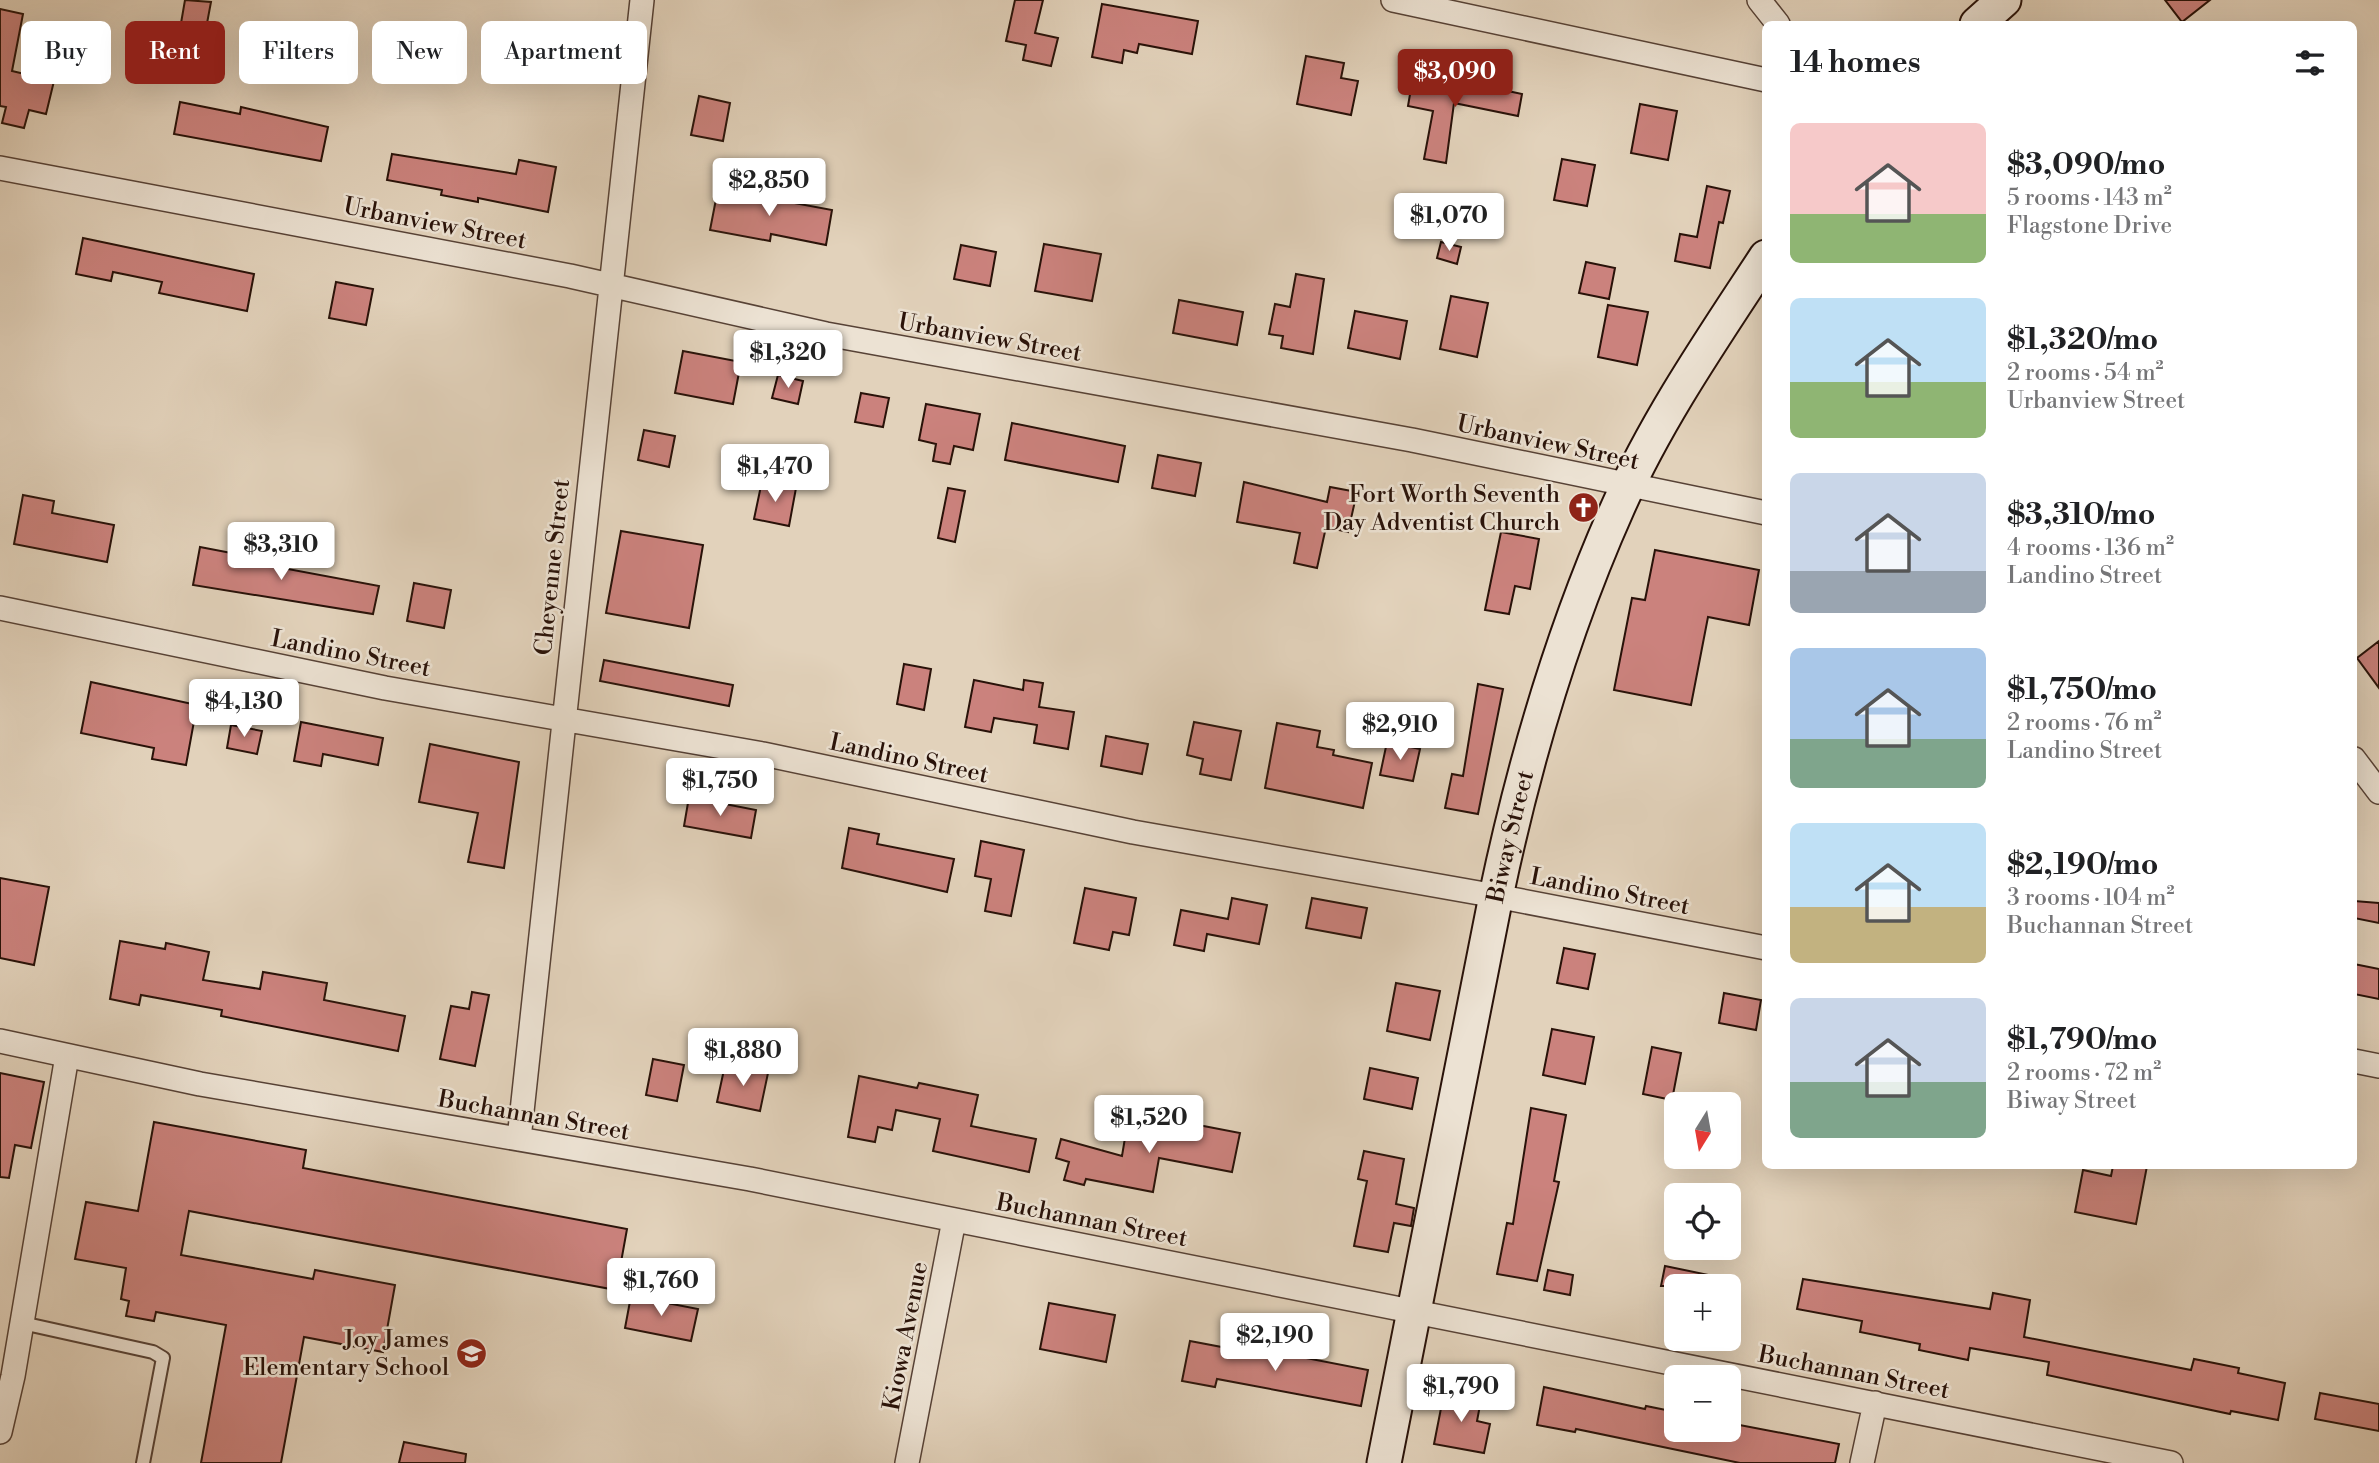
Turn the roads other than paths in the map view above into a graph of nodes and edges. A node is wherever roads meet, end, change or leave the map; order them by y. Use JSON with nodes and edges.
{"nodes":[{"id":1,"x":642,"y":0,"type":"edge"},
{"id":2,"x":1393,"y":0,"type":"edge"},
{"id":3,"x":1759,"y":0,"type":"edge"},
{"id":4,"x":2004,"y":0,"type":"edge"},
{"id":5,"x":1776,"y":21,"type":"edge"},
{"id":6,"x":1980,"y":21,"type":"edge"},
{"id":7,"x":1762,"y":79,"type":"edge"},
{"id":8,"x":0,"y":168,"type":"edge"},
{"id":9,"x":1762,"y":263,"type":"edge"},
{"id":10,"x":610,"y":285,"type":"junction"},
{"id":11,"x":1629,"y":485,"type":"junction"},
{"id":12,"x":1762,"y":512,"type":"edge"},
{"id":13,"x":0,"y":608,"type":"edge"},
{"id":14,"x":562,"y":719,"type":"junction"},
{"id":15,"x":2357,"y":763,"type":"edge"},
{"id":16,"x":2379,"y":792,"type":"edge"},
{"id":17,"x":1496,"y":896,"type":"junction"},
{"id":18,"x":1762,"y":947,"type":"edge"},
{"id":19,"x":0,"y":1041,"type":"edge"},
{"id":20,"x":67,"y":1056,"type":"junction"},
{"id":21,"x":2357,"y":1062,"type":"edge"},
{"id":22,"x":2379,"y":1066,"type":"edge"},
{"id":23,"x":519,"y":1139,"type":"junction"},
{"id":24,"x":954,"y":1220,"type":"junction"},
{"id":25,"x":1415,"y":1311,"type":"junction"},
{"id":26,"x":22,"y":1323,"type":"junction"},
{"id":27,"x":7,"y":1375,"type":"edge"},
{"id":28,"x":1875,"y":1403,"type":"junction"},
{"id":29,"x":0,"y":1432,"type":"edge"},
{"id":30,"x":143,"y":1463,"type":"edge"},
{"id":31,"x":907,"y":1463,"type":"edge"},
{"id":32,"x":1384,"y":1463,"type":"edge"},
{"id":33,"x":1862,"y":1463,"type":"edge"},
{"id":34,"x":2171,"y":1463,"type":"edge"}],
"edges":[{"from":1,"to":10,"type":"street","name":"Cheyenne Street"},
{"from":2,"to":7,"type":"street"},
{"from":3,"to":5,"type":"street"},
{"from":4,"to":6,"type":"street"},
{"from":8,"to":10,"type":"street","name":"Urbanview Street"},
{"from":9,"to":11,"type":"street","name":"Biway Street"},
{"from":10,"to":11,"type":"street","name":"Urbanview Street"},
{"from":10,"to":14,"type":"street","name":"Cheyenne Street"},
{"from":11,"to":12,"type":"street","name":"Urbanview Street"},
{"from":11,"to":17,"type":"street","name":"Biway Street"},
{"from":13,"to":14,"type":"street","name":"Landino Street"},
{"from":14,"to":17,"type":"street","name":"Landino Street"},
{"from":14,"to":23,"type":"street","name":"Cheyenne Street"},
{"from":15,"to":16,"type":"street"},
{"from":17,"to":18,"type":"street","name":"Landino Street"},
{"from":17,"to":25,"type":"street","name":"Biway Street"},
{"from":19,"to":20,"type":"street","name":"Buchannan Street"},
{"from":20,"to":23,"type":"street","name":"Buchannan Street"},
{"from":20,"to":26,"type":"street"},
{"from":21,"to":22,"type":"street"},
{"from":23,"to":24,"type":"street","name":"Buchannan Street"},
{"from":24,"to":25,"type":"street","name":"Buchannan Street"},
{"from":24,"to":31,"type":"street","name":"Kiowa Avenue"},
{"from":25,"to":28,"type":"street","name":"Buchannan Street"},
{"from":25,"to":32,"type":"street","name":"Biway Street"},
{"from":26,"to":27,"type":"street"},
{"from":26,"to":30,"type":"lane"},
{"from":27,"to":29,"type":"street"},
{"from":28,"to":33,"type":"street"},
{"from":28,"to":34,"type":"street","name":"Buchannan Street"}]}
